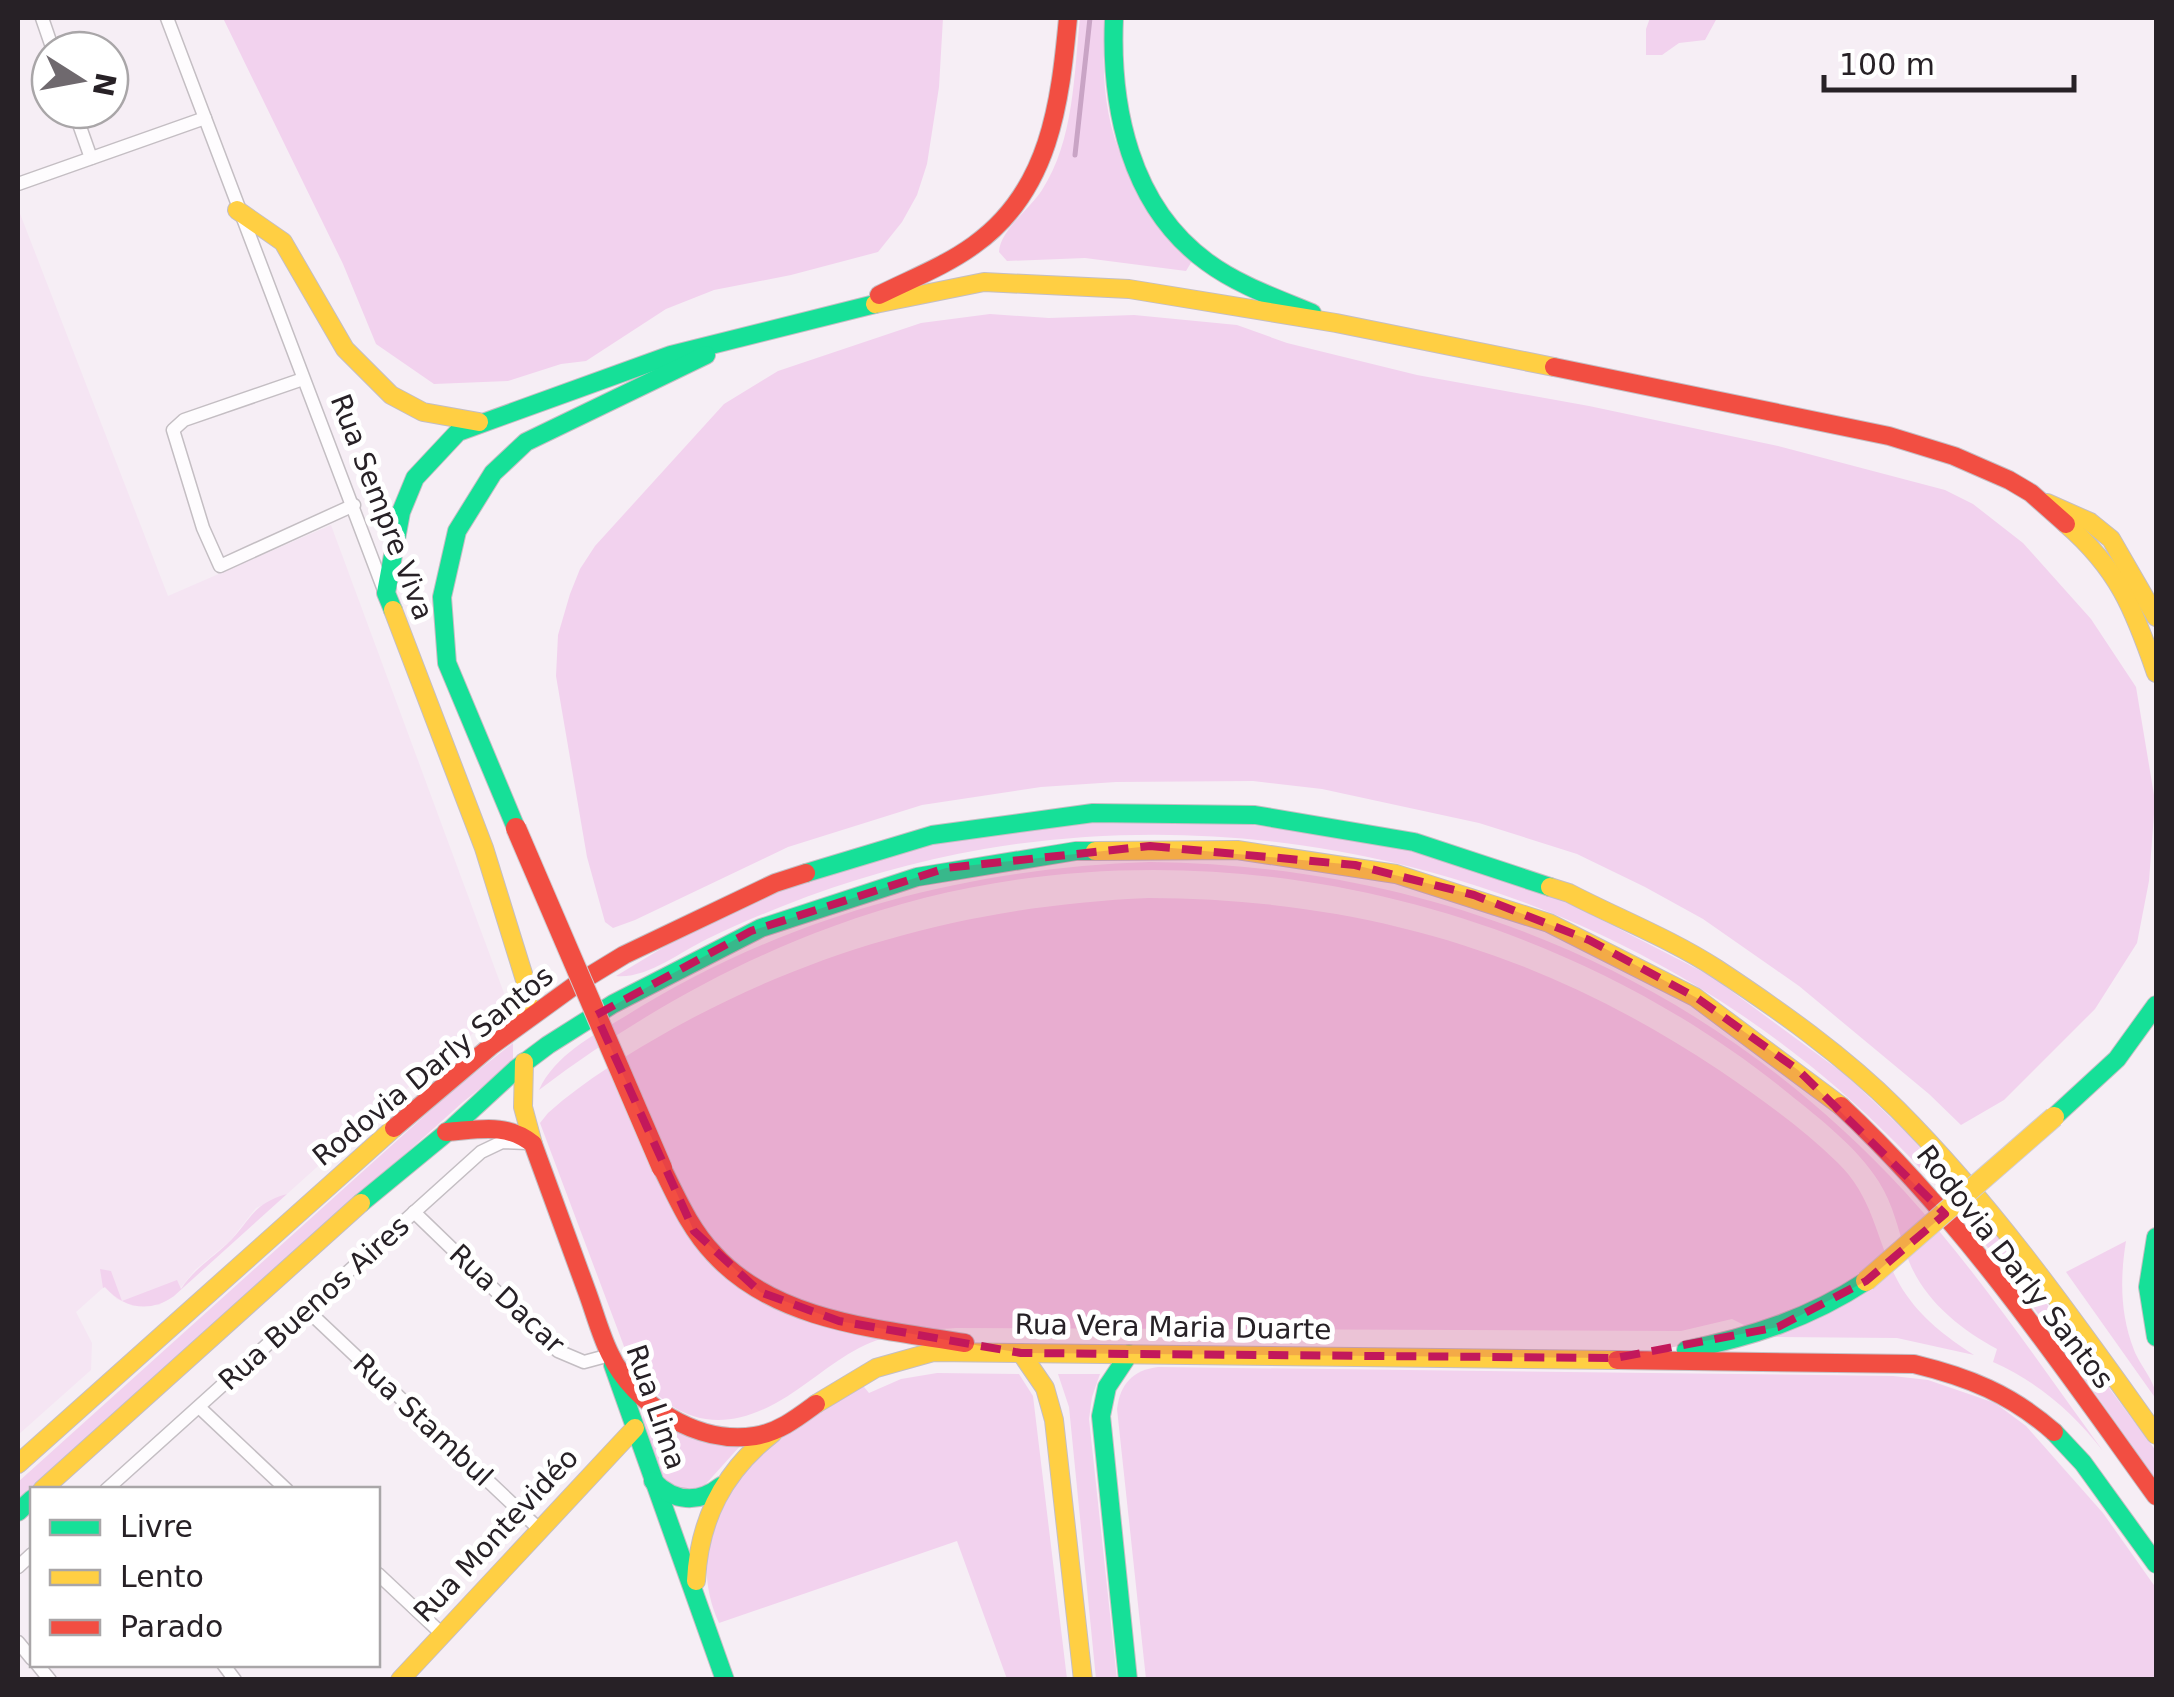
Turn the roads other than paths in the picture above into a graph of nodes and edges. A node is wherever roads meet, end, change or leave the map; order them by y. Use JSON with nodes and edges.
{"nodes":[{"id":1,"x":166,"y":18,"type":"edge"},
{"id":2,"x":1068,"y":18,"type":"edge"},
{"id":3,"x":1114,"y":18,"type":"edge"},
{"id":4,"x":205,"y":118,"type":"junction"},
{"id":5,"x":82,"y":130,"type":"edge"},
{"id":6,"x":92,"y":158,"type":"junction"},
{"id":7,"x":18,"y":184,"type":"edge"},
{"id":8,"x":237,"y":210,"type":"junction"},
{"id":9,"x":854,"y":308,"type":"junction"},
{"id":10,"x":1336,"y":324,"type":"junction"},
{"id":11,"x":743,"y":335,"type":"junction"},
{"id":12,"x":303,"y":378,"type":"junction"},
{"id":13,"x":480,"y":422,"type":"junction"},
{"id":14,"x":2034,"y":497,"type":"junction"},
{"id":15,"x":354,"y":505,"type":"junction"},
{"id":16,"x":386,"y":593,"type":"junction"},
{"id":17,"x":2156,"y":617,"type":"edge"},
{"id":18,"x":2156,"y":671,"type":"edge"},
{"id":19,"x":2156,"y":1005,"type":"edge"},
{"id":20,"x":525,"y":1020,"type":"junction"},
{"id":21,"x":524,"y":1062,"type":"junction"},
{"id":22,"x":446,"y":1132,"type":"junction"},
{"id":23,"x":535,"y":1148,"type":"junction"},
{"id":24,"x":414,"y":1212,"type":"junction"},
{"id":25,"x":2156,"y":1237,"type":"edge"},
{"id":26,"x":307,"y":1310,"type":"junction"},
{"id":27,"x":2156,"y":1337,"type":"edge"},
{"id":28,"x":1021,"y":1352,"type":"junction"},
{"id":29,"x":1130,"y":1354,"type":"junction"},
{"id":30,"x":610,"y":1355,"type":"junction"},
{"id":31,"x":1584,"y":1358,"type":"junction"},
{"id":32,"x":200,"y":1408,"type":"junction"},
{"id":33,"x":634,"y":1428,"type":"junction"},
{"id":34,"x":780,"y":1428,"type":"junction"},
{"id":35,"x":2156,"y":1435,"type":"edge"},
{"id":36,"x":18,"y":1464,"type":"edge"},
{"id":37,"x":653,"y":1480,"type":"junction"},
{"id":38,"x":722,"y":1485,"type":"junction"},
{"id":39,"x":45,"y":1487,"type":"edge"},
{"id":40,"x":109,"y":1487,"type":"edge"},
{"id":41,"x":285,"y":1487,"type":"edge"},
{"id":42,"x":2156,"y":1496,"type":"edge"},
{"id":43,"x":539,"y":1530,"type":"junction"},
{"id":44,"x":2156,"y":1564,"type":"edge"},
{"id":45,"x":380,"y":1576,"type":"edge"},
{"id":46,"x":696,"y":1592,"type":"junction"},
{"id":47,"x":442,"y":1634,"type":"junction"},
{"id":48,"x":400,"y":1680,"type":"edge"},
{"id":49,"x":726,"y":1680,"type":"edge"},
{"id":50,"x":1083,"y":1680,"type":"edge"},
{"id":51,"x":1128,"y":1680,"type":"edge"}],
"edges":[{"from":1,"to":4,"type":"street","name":"Rua Sempre Viva"},
{"from":2,"to":9,"type":"main road"},
{"from":3,"to":10,"type":"main road"},
{"from":4,"to":6,"type":"street"},
{"from":4,"to":8,"type":"street","name":"Rua Sempre Viva"},
{"from":5,"to":6,"type":"street"},
{"from":6,"to":7,"type":"street"},
{"from":8,"to":12,"type":"street","name":"Rua Sempre Viva"},
{"from":8,"to":13,"type":"main road"},
{"from":9,"to":10,"type":"main road"},
{"from":9,"to":11,"type":"main road"},
{"from":10,"to":14,"type":"main road"},
{"from":11,"to":13,"type":"main road"},
{"from":11,"to":28,"type":"main road","bridge":true},
{"from":12,"to":15,"type":"street","name":"Rua Sempre Viva"},
{"from":12,"to":15,"type":"street"},
{"from":13,"to":16,"type":"main road"},
{"from":14,"to":17,"type":"main road"},
{"from":14,"to":18,"type":"main road"},
{"from":15,"to":16,"type":"street","name":"Rua Sempre Viva"},
{"from":16,"to":20,"type":"main road","name":"Rua Sempre Viva"},
{"from":19,"to":31,"type":"main road","bridge":true},
{"from":20,"to":35,"type":"main road","name":"Rodovia Darly Santos"},
{"from":20,"to":36,"type":"main road","name":"Rodovia Darly Santos"},
{"from":21,"to":22,"type":"main road","name":"Rodovia Darly Santos"},
{"from":21,"to":23,"type":"main road","name":"Rua Lima"},
{"from":21,"to":42,"type":"main road","name":"Rodovia Darly Santos"},
{"from":22,"to":23,"type":"main road"},
{"from":22,"to":39,"type":"main road","name":"Rodovia Darly Santos"},
{"from":23,"to":24,"type":"street","name":"Rua Buenos Aires"},
{"from":23,"to":30,"type":"main road","name":"Rua Lima"},
{"from":24,"to":26,"type":"street","name":"Rua Buenos Aires"},
{"from":24,"to":30,"type":"street","name":"Rua Dacar"},
{"from":25,"to":27,"type":"main road"},
{"from":26,"to":32,"type":"street","name":"Rua Buenos Aires"},
{"from":26,"to":43,"type":"street","name":"Rua Stambul"},
{"from":28,"to":29,"type":"main road","name":"Rua Vera Maria Duarte"},
{"from":28,"to":34,"type":"main road","name":"Rua Vera Maria Duarte"},
{"from":28,"to":50,"type":"main road"},
{"from":29,"to":31,"type":"main road","name":"Rua Vera Maria Duarte"},
{"from":29,"to":51,"type":"main road"},
{"from":30,"to":33,"type":"main road","name":"Rua Lima"},
{"from":30,"to":34,"type":"main road","name":"Rua Vera Maria Duarte"},
{"from":31,"to":44,"type":"main road"},
{"from":32,"to":40,"type":"street","name":"Rua Buenos Aires"},
{"from":32,"to":41,"type":"street"},
{"from":33,"to":37,"type":"main road","name":"Rua Lima"},
{"from":33,"to":43,"type":"main road","name":"Rua Montevidéo"},
{"from":34,"to":38,"type":"main road","name":"Rua Vera Maria Duarte"},
{"from":37,"to":38,"type":"main road"},
{"from":37,"to":46,"type":"main road","name":"Rua Lima"},
{"from":38,"to":46,"type":"main road","name":"Rua Vera Maria Duarte"},
{"from":43,"to":47,"type":"main road","name":"Rua Montevidéo"},
{"from":45,"to":47,"type":"street"},
{"from":46,"to":49,"type":"main road","name":"Rua Lima"},
{"from":47,"to":48,"type":"main road","name":"Rua Montevidéo"}]}
